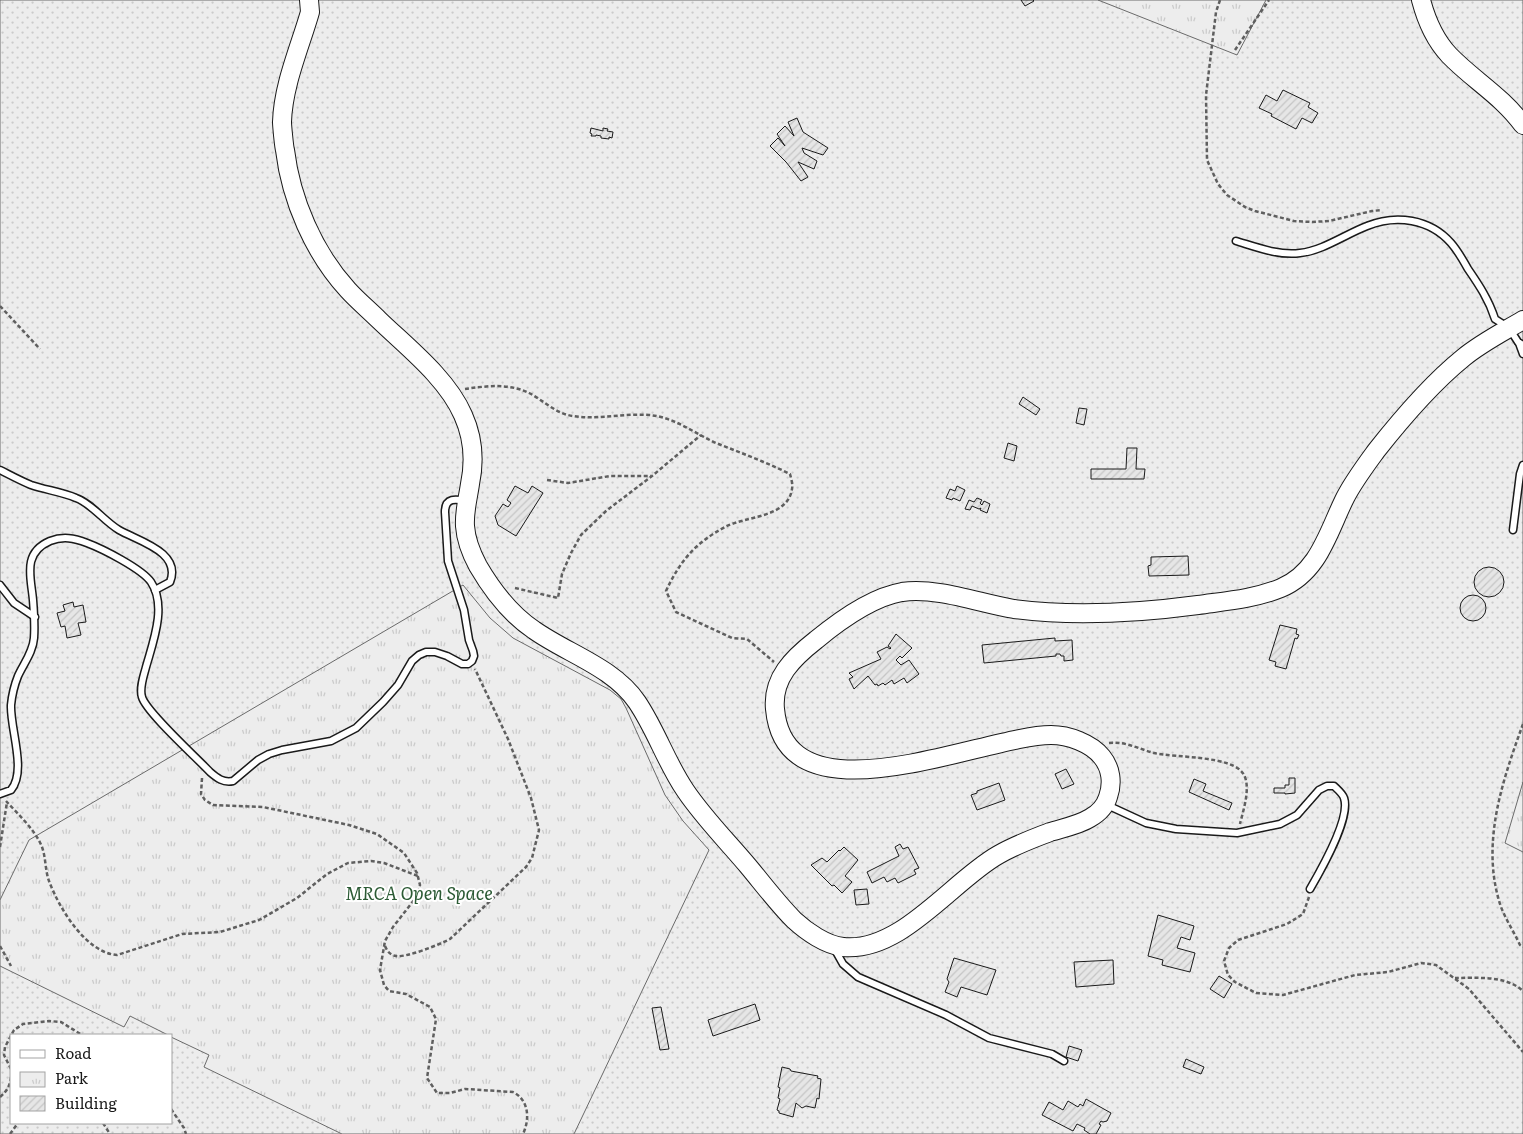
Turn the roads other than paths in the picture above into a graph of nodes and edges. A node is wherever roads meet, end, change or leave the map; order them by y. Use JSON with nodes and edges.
{"nodes":[{"id":1,"x":309,"y":0,"type":"edge"},
{"id":2,"x":1421,"y":0,"type":"edge"},
{"id":3,"x":1523,"y":125,"type":"edge"},
{"id":4,"x":1236,"y":241,"type":"dead end"},
{"id":5,"x":1518,"y":334,"type":"edge"},
{"id":6,"x":1523,"y":354,"type":"edge"},
{"id":7,"x":1523,"y":465,"type":"edge"},
{"id":8,"x":0,"y":470,"type":"edge"},
{"id":9,"x":467,"y":501,"type":"junction"},
{"id":10,"x":1512,"y":530,"type":"dead end"},
{"id":11,"x":0,"y":585,"type":"edge"},
{"id":12,"x":155,"y":590,"type":"junction"},
{"id":13,"x":35,"y":618,"type":"junction"},
{"id":14,"x":0,"y":795,"type":"edge"},
{"id":15,"x":1106,"y":804,"type":"junction"},
{"id":16,"x":1310,"y":889,"type":"road end"},
{"id":17,"x":832,"y":945,"type":"junction"},
{"id":18,"x":1064,"y":1061,"type":"dead end"}],
"edges":[{"from":1,"to":9,"type":"main road"},
{"from":2,"to":3,"type":"main road"},
{"from":4,"to":5,"type":"lane"},
{"from":5,"to":6,"type":"lane"},
{"from":5,"to":15,"type":"main road"},
{"from":7,"to":10,"type":"lane"},
{"from":8,"to":12,"type":"lane"},
{"from":9,"to":12,"type":"lane"},
{"from":9,"to":17,"type":"main road"},
{"from":11,"to":13,"type":"lane"},
{"from":12,"to":13,"type":"lane"},
{"from":13,"to":14,"type":"lane"},
{"from":15,"to":16,"type":"lane"},
{"from":15,"to":17,"type":"main road"},
{"from":17,"to":18,"type":"lane"}]}
